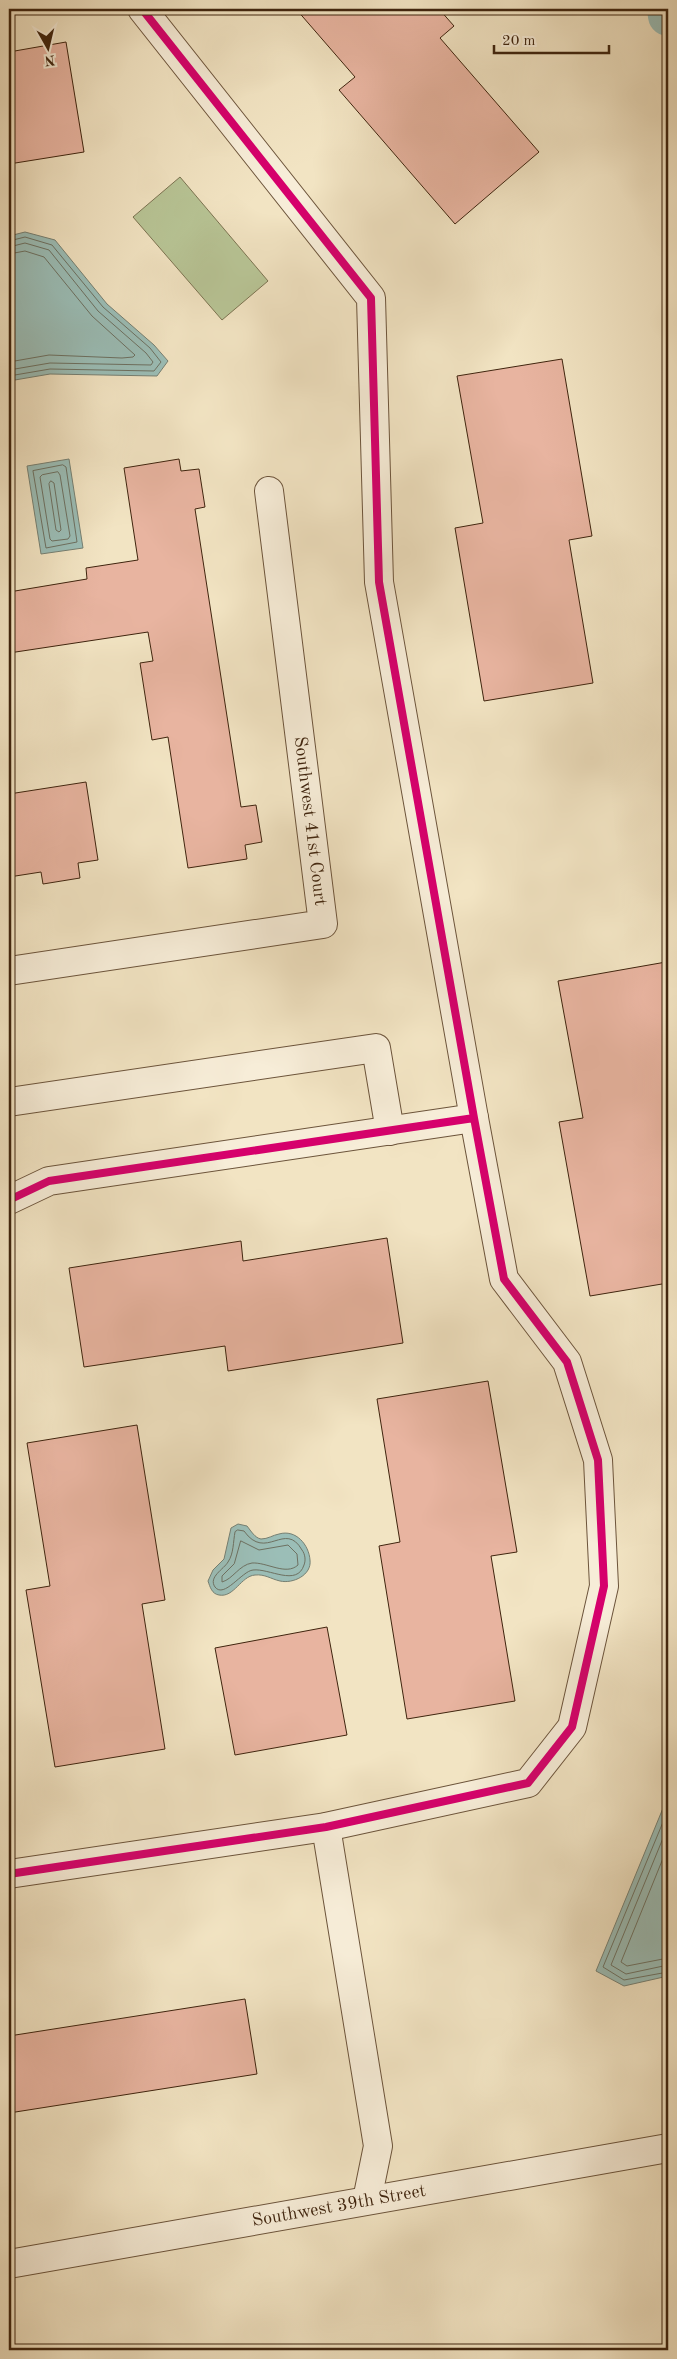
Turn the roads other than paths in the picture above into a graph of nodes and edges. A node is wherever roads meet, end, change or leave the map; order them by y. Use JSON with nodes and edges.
{"nodes":[{"id":1,"x":142,"y":9,"type":"edge"},
{"id":2,"x":269,"y":491,"type":"dead end"},
{"id":3,"x":9,"y":971,"type":"edge"},
{"id":4,"x":9,"y":1102,"type":"edge"},
{"id":5,"x":474,"y":1118,"type":"junction"},
{"id":6,"x":390,"y":1131,"type":"junction"},
{"id":7,"x":9,"y":1200,"type":"edge"},
{"id":8,"x":326,"y":1827,"type":"junction"},
{"id":9,"x":9,"y":1874,"type":"edge"},
{"id":10,"x":668,"y":2148,"type":"edge"},
{"id":11,"x":367,"y":2200,"type":"junction"},
{"id":12,"x":9,"y":2264,"type":"edge"}],
"edges":[{"from":1,"to":5,"type":"street"},
{"from":2,"to":3,"type":"street","name":"Southwest 41st Court"},
{"from":4,"to":6,"type":"street"},
{"from":5,"to":6,"type":"street"},
{"from":5,"to":8,"type":"street"},
{"from":6,"to":7,"type":"street"},
{"from":8,"to":9,"type":"street"},
{"from":8,"to":11,"type":"street"},
{"from":10,"to":11,"type":"street","name":"Southwest 39th Street"},
{"from":11,"to":12,"type":"street","name":"Southwest 39th Street"}]}
